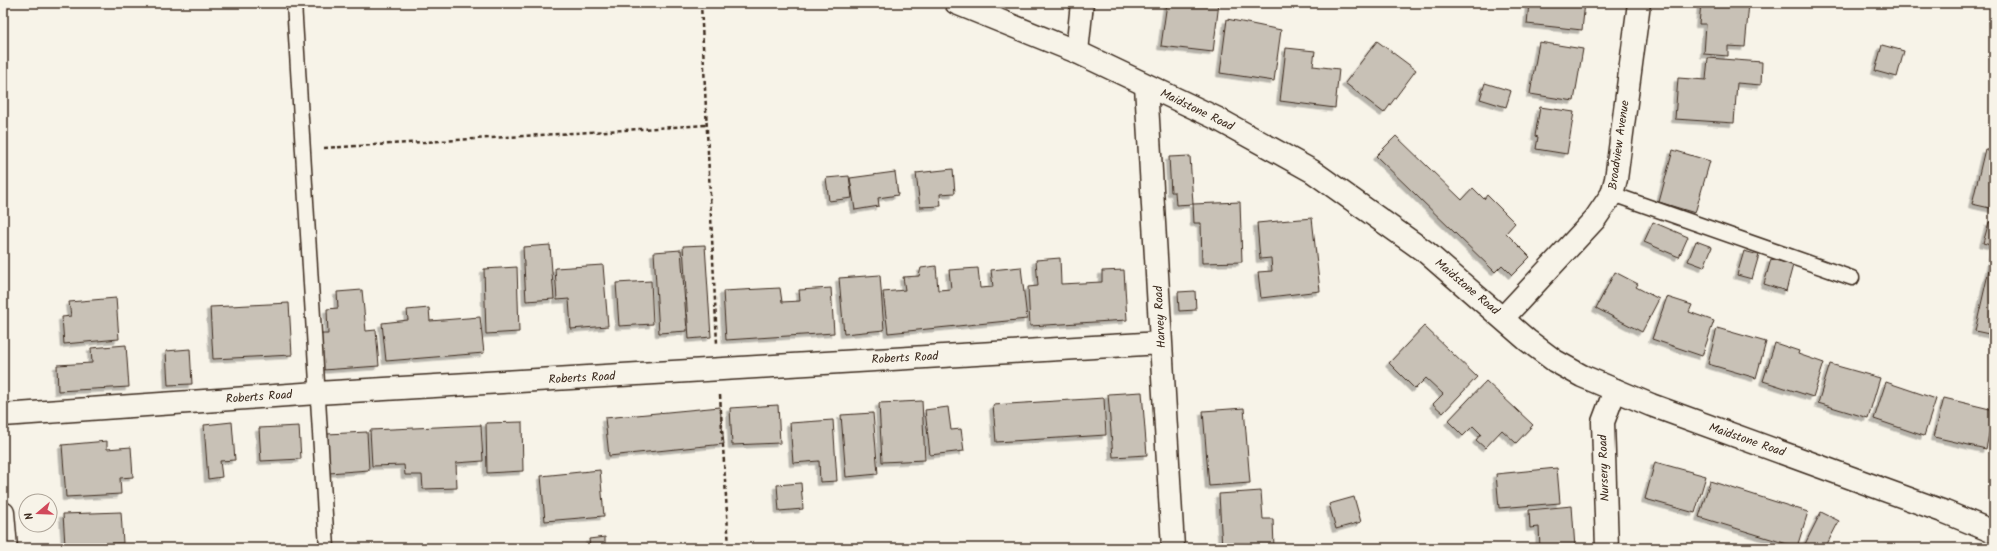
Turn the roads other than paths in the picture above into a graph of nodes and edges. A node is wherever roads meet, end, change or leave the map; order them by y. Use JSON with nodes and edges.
{"nodes":[{"id":1,"x":294,"y":3,"type":"edge"},
{"id":2,"x":956,"y":3,"type":"edge"},
{"id":3,"x":1082,"y":3,"type":"edge"},
{"id":4,"x":1639,"y":3,"type":"edge"},
{"id":5,"x":1077,"y":52,"type":"junction"},
{"id":6,"x":1146,"y":86,"type":"junction"},
{"id":7,"x":1612,"y":194,"type":"junction"},
{"id":8,"x":1852,"y":278,"type":"dead end"},
{"id":9,"x":1503,"y":318,"type":"junction"},
{"id":10,"x":1161,"y":343,"type":"junction"},
{"id":11,"x":1615,"y":390,"type":"junction"},
{"id":12,"x":318,"y":393,"type":"junction"},
{"id":13,"x":3,"y":415,"type":"edge"},
{"id":14,"x":3,"y":513,"type":"edge"},
{"id":15,"x":1994,"y":532,"type":"edge"},
{"id":16,"x":6,"y":548,"type":"edge"},
{"id":17,"x":327,"y":548,"type":"edge"},
{"id":18,"x":1173,"y":548,"type":"edge"},
{"id":19,"x":1607,"y":548,"type":"edge"}],
"edges":[{"from":1,"to":12,"type":"lane"},
{"from":2,"to":5,"type":"street","name":"Maidstone Road"},
{"from":3,"to":5,"type":"street"},
{"from":4,"to":7,"type":"street","name":"Broadview Avenue"},
{"from":5,"to":6,"type":"street","name":"Maidstone Road"},
{"from":6,"to":9,"type":"street","name":"Maidstone Road"},
{"from":6,"to":10,"type":"street","name":"Harvey Road"},
{"from":7,"to":8,"type":"lane"},
{"from":7,"to":9,"type":"street","name":"Broadview Avenue"},
{"from":9,"to":11,"type":"street","name":"Maidstone Road"},
{"from":10,"to":12,"type":"street","name":"Roberts Road"},
{"from":10,"to":18,"type":"street","name":"Harvey Road"},
{"from":11,"to":15,"type":"street","name":"Maidstone Road"},
{"from":11,"to":19,"type":"street","name":"Nursery Road"},
{"from":12,"to":13,"type":"street","name":"Roberts Road"},
{"from":12,"to":17,"type":"lane"},
{"from":14,"to":16,"type":"street"}]}
